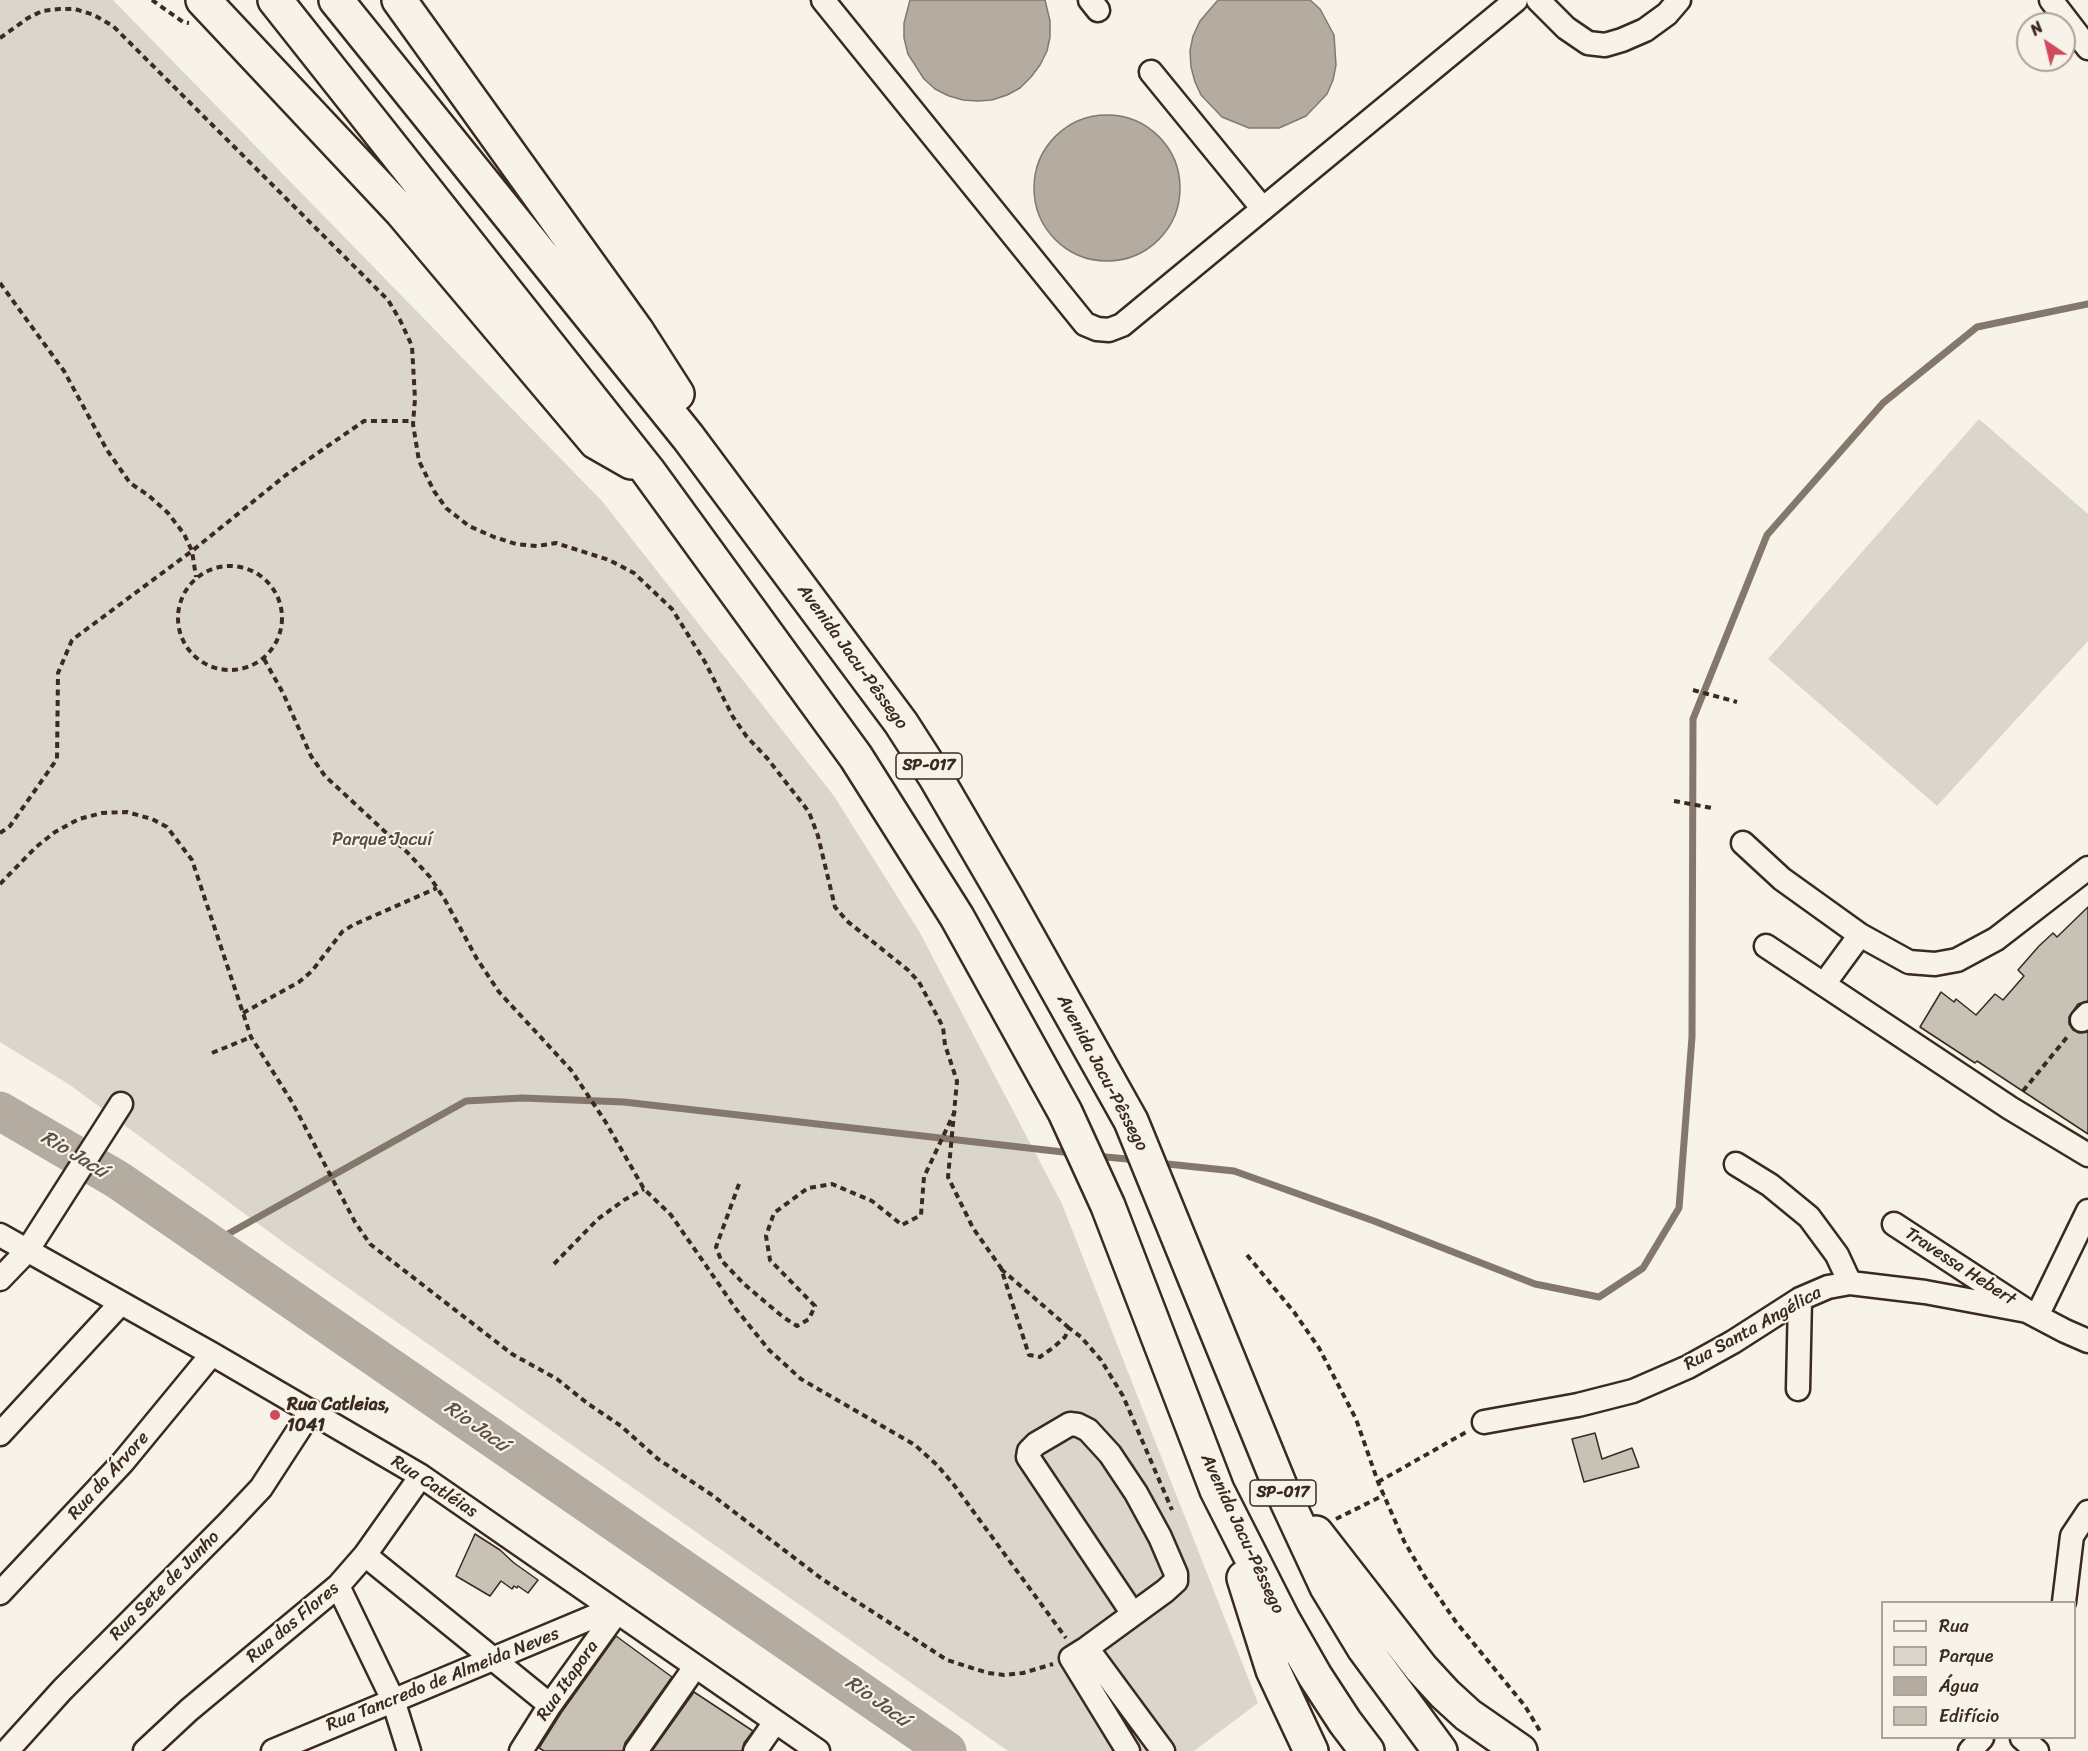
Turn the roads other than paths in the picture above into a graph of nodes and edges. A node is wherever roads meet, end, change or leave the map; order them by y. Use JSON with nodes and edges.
{"nodes":[{"id":1,"x":202,"y":0,"type":"edge"},
{"id":2,"x":275,"y":0,"type":"edge"},
{"id":3,"x":336,"y":0,"type":"edge"},
{"id":4,"x":399,"y":0,"type":"edge"},
{"id":5,"x":1516,"y":0,"type":"edge"},
{"id":6,"x":1538,"y":0,"type":"edge"},
{"id":7,"x":1679,"y":0,"type":"edge"},
{"id":8,"x":2051,"y":0,"type":"edge"},
{"id":9,"x":829,"y":2,"type":"edge"},
{"id":10,"x":2088,"y":48,"type":"edge"},
{"id":11,"x":1150,"y":72,"type":"dead end"},
{"id":12,"x":1263,"y":209,"type":"junction"},
{"id":13,"x":688,"y":437,"type":"junction"},
{"id":14,"x":648,"y":471,"type":"junction"},
{"id":15,"x":1743,"y":843,"type":"dead end"},
{"id":16,"x":2088,"y":868,"type":"edge"},
{"id":17,"x":1860,"y":936,"type":"junction"},
{"id":18,"x":1766,"y":946,"type":"dead end"},
{"id":19,"x":1824,"y":984,"type":"junction"},
{"id":20,"x":119,"y":1107,"type":"dead end"},
{"id":21,"x":2088,"y":1155,"type":"edge"},
{"id":22,"x":1736,"y":1164,"type":"dead end"},
{"id":23,"x":2088,"y":1211,"type":"edge"},
{"id":24,"x":1894,"y":1224,"type":"dead end"},
{"id":25,"x":0,"y":1235,"type":"edge"},
{"id":26,"x":27,"y":1251,"type":"junction"},
{"id":27,"x":0,"y":1279,"type":"edge"},
{"id":28,"x":1850,"y":1283,"type":"junction"},
{"id":29,"x":1800,"y":1299,"type":"junction"},
{"id":30,"x":121,"y":1303,"type":"junction"},
{"id":31,"x":2032,"y":1314,"type":"junction"},
{"id":32,"x":2088,"y":1341,"type":"edge"},
{"id":33,"x":212,"y":1354,"type":"junction"},
{"id":34,"x":1798,"y":1389,"type":"dead end"},
{"id":35,"x":311,"y":1411,"type":"junction"},
{"id":36,"x":1484,"y":1422,"type":"road end"},
{"id":37,"x":0,"y":1434,"type":"edge"},
{"id":38,"x":421,"y":1476,"type":"junction"},
{"id":39,"x":1281,"y":1486,"type":"junction"},
{"id":40,"x":1217,"y":1490,"type":"junction"},
{"id":41,"x":2088,"y":1512,"type":"edge"},
{"id":42,"x":365,"y":1555,"type":"junction"},
{"id":43,"x":338,"y":1586,"type":"junction"},
{"id":44,"x":0,"y":1593,"type":"edge"},
{"id":45,"x":2064,"y":1601,"type":"edge"},
{"id":46,"x":614,"y":1610,"type":"junction"},
{"id":47,"x":1133,"y":1614,"type":"junction"},
{"id":48,"x":1078,"y":1653,"type":"junction"},
{"id":49,"x":495,"y":1659,"type":"junction"},
{"id":50,"x":695,"y":1667,"type":"junction"},
{"id":51,"x":393,"y":1700,"type":"junction"},
{"id":52,"x":550,"y":1705,"type":"junction"},
{"id":53,"x":776,"y":1722,"type":"junction"},
{"id":54,"x":1980,"y":1739,"type":"edge"},
{"id":55,"x":2024,"y":1739,"type":"edge"},
{"id":56,"x":1531,"y":1742,"type":"edge"},
{"id":57,"x":7,"y":1751,"type":"edge"},
{"id":58,"x":145,"y":1751,"type":"edge"},
{"id":59,"x":273,"y":1751,"type":"edge"},
{"id":60,"x":409,"y":1751,"type":"edge"},
{"id":61,"x":521,"y":1751,"type":"edge"},
{"id":62,"x":636,"y":1751,"type":"edge"},
{"id":63,"x":755,"y":1751,"type":"edge"},
{"id":64,"x":818,"y":1751,"type":"edge"},
{"id":65,"x":1128,"y":1751,"type":"edge"},
{"id":66,"x":1163,"y":1751,"type":"edge"},
{"id":67,"x":1311,"y":1751,"type":"edge"},
{"id":68,"x":1367,"y":1751,"type":"edge"},
{"id":69,"x":1440,"y":1751,"type":"edge"},
{"id":70,"x":1970,"y":1751,"type":"edge"},
{"id":71,"x":2037,"y":1751,"type":"edge"}],
"edges":[{"from":1,"to":14,"type":"highway"},
{"from":2,"to":14,"type":"highway","name":"Avenida Jacu-Pêssego"},
{"from":3,"to":13,"type":"highway","name":"Avenida Jacu-Pêssego"},
{"from":4,"to":13,"type":"highway"},
{"from":5,"to":12,"type":"street"},
{"from":6,"to":7,"type":"street"},
{"from":8,"to":10,"type":"street"},
{"from":9,"to":12,"type":"street"},
{"from":11,"to":12,"type":"street"},
{"from":13,"to":39,"type":"highway","name":"Avenida Jacu-Pêssego","number":"SP-017"},
{"from":14,"to":40,"type":"highway","name":"Avenida Jacu-Pêssego","number":"SP-017"},
{"from":15,"to":17,"type":"street"},
{"from":16,"to":17,"type":"street"},
{"from":17,"to":19,"type":"street"},
{"from":18,"to":19,"type":"street"},
{"from":19,"to":21,"type":"street"},
{"from":20,"to":26,"type":"street"},
{"from":22,"to":28,"type":"street"},
{"from":23,"to":31,"type":"street"},
{"from":24,"to":31,"type":"street","name":"Travessa Hebert"},
{"from":25,"to":26,"type":"street","name":"Rua Catléias"},
{"from":26,"to":27,"type":"street"},
{"from":26,"to":30,"type":"street","name":"Rua Catléias"},
{"from":28,"to":29,"type":"street","name":"Rua Santa Angélica"},
{"from":28,"to":31,"type":"street","name":"Rua Santa Angélica"},
{"from":29,"to":34,"type":"street"},
{"from":29,"to":36,"type":"street","name":"Rua Santa Angélica"},
{"from":30,"to":33,"type":"street","name":"Rua Catléias"},
{"from":30,"to":37,"type":"street"},
{"from":31,"to":32,"type":"street"},
{"from":33,"to":35,"type":"street","name":"Rua Catléias"},
{"from":33,"to":44,"type":"street","name":"Rua da Árvore"},
{"from":35,"to":38,"type":"street","name":"Rua Catléias"},
{"from":35,"to":57,"type":"street","name":"Rua Sete de Junho"},
{"from":38,"to":42,"type":"street","name":"Rua das Flores"},
{"from":38,"to":46,"type":"street","name":"Rua Catléias"},
{"from":39,"to":56,"type":"highway"},
{"from":39,"to":69,"type":"highway","name":"Avenida Jacu-Pêssego","number":"SP-017"},
{"from":40,"to":67,"type":"highway"},
{"from":40,"to":68,"type":"highway","name":"Avenida Jacu-Pêssego","number":"SP-017"},
{"from":41,"to":45,"type":"street"},
{"from":42,"to":43,"type":"street","name":"Rua das Flores"},
{"from":42,"to":49,"type":"street"},
{"from":43,"to":51,"type":"street"},
{"from":43,"to":58,"type":"street","name":"Rua das Flores"},
{"from":46,"to":49,"type":"street","name":"Rua Tancredo de Almeida Neves"},
{"from":46,"to":50,"type":"street","name":"Rua Catléias"},
{"from":46,"to":52,"type":"street","name":"Rua Itapora"},
{"from":47,"to":47,"type":"street"},
{"from":47,"to":48,"type":"street"},
{"from":48,"to":65,"type":"street"},
{"from":48,"to":66,"type":"street"},
{"from":49,"to":51,"type":"street","name":"Rua Tancredo de Almeida Neves"},
{"from":49,"to":52,"type":"street"},
{"from":50,"to":53,"type":"street","name":"Rua Catléias"},
{"from":50,"to":62,"type":"street"},
{"from":51,"to":59,"type":"street","name":"Rua Tancredo de Almeida Neves"},
{"from":51,"to":60,"type":"street"},
{"from":52,"to":61,"type":"street","name":"Rua Itapora"},
{"from":53,"to":63,"type":"street"},
{"from":53,"to":64,"type":"street","name":"Rua Catléias"},
{"from":54,"to":70,"type":"street"},
{"from":55,"to":71,"type":"street"}]}
